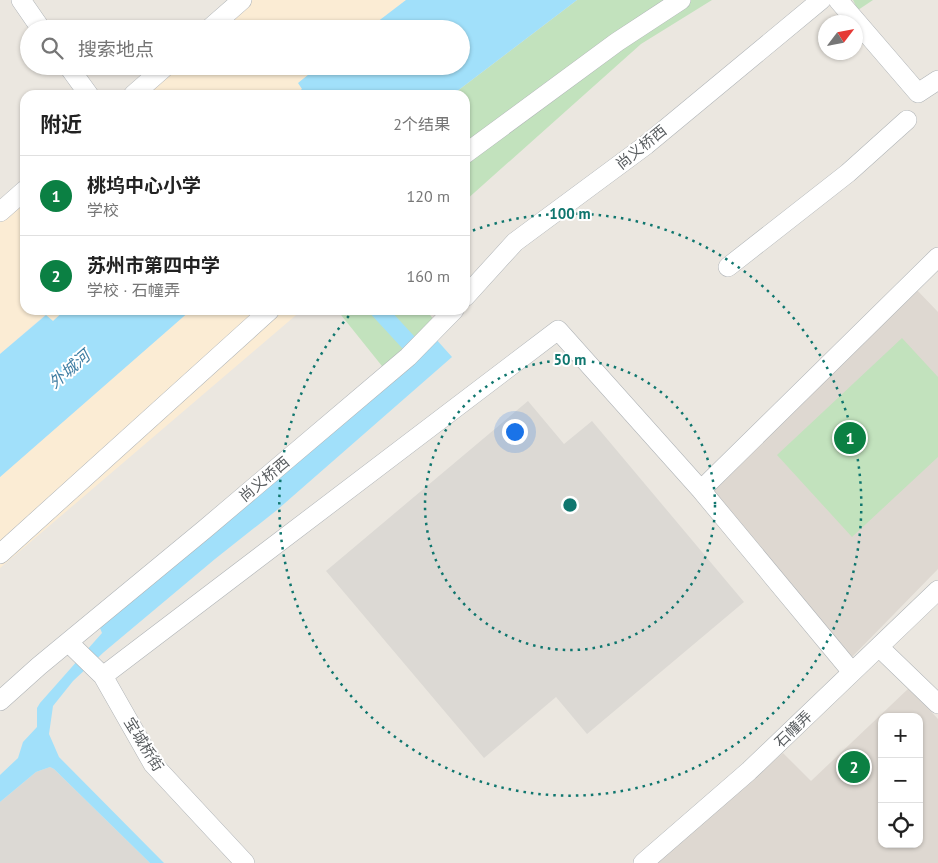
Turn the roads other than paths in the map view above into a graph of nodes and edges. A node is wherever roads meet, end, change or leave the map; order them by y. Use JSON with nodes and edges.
{"nodes":[{"id":1,"x":21,"y":0,"type":"edge"},
{"id":2,"x":242,"y":0,"type":"edge"},
{"id":3,"x":681,"y":0,"type":"edge"},
{"id":4,"x":821,"y":0,"type":"edge"},
{"id":5,"x":838,"y":0,"type":"edge"},
{"id":6,"x":35,"y":20,"type":"edge"},
{"id":7,"x":219,"y":20,"type":"edge"},
{"id":8,"x":75,"y":75,"type":"edge"},
{"id":9,"x":156,"y":75,"type":"edge"},
{"id":10,"x":938,"y":80,"type":"edge"},
{"id":11,"x":85,"y":90,"type":"edge"},
{"id":12,"x":139,"y":90,"type":"edge"},
{"id":13,"x":907,"y":120,"type":"dead end"},
{"id":14,"x":470,"y":150,"type":"edge"},
{"id":15,"x":20,"y":194,"type":"edge"},
{"id":16,"x":0,"y":212,"type":"edge"},
{"id":17,"x":938,"y":257,"type":"edge"},
{"id":18,"x":728,"y":267,"type":"dead end"},
{"id":19,"x":470,"y":293,"type":"edge"},
{"id":20,"x":264,"y":315,"type":"edge"},
{"id":21,"x":449,"y":315,"type":"edge"},
{"id":22,"x":701,"y":490,"type":"junction"},
{"id":23,"x":0,"y":554,"type":"edge"},
{"id":24,"x":938,"y":590,"type":"edge"},
{"id":25,"x":73,"y":647,"type":"junction"},
{"id":26,"x":879,"y":647,"type":"junction"},
{"id":27,"x":852,"y":672,"type":"junction"},
{"id":28,"x":99,"y":673,"type":"junction"},
{"id":29,"x":0,"y":701,"type":"edge"},
{"id":30,"x":938,"y":704,"type":"edge"},
{"id":31,"x":245,"y":863,"type":"edge"},
{"id":32,"x":643,"y":863,"type":"edge"}],
"edges":[{"from":1,"to":6,"type":"street"},
{"from":2,"to":7,"type":"street"},
{"from":3,"to":14,"type":"street"},
{"from":4,"to":19,"type":"street","name":"尚义桥西"},
{"from":5,"to":10,"type":"street"},
{"from":8,"to":11,"type":"street"},
{"from":9,"to":12,"type":"street"},
{"from":13,"to":18,"type":"street"},
{"from":15,"to":16,"type":"street"},
{"from":17,"to":22,"type":"street"},
{"from":20,"to":23,"type":"street"},
{"from":21,"to":25,"type":"street","name":"尚义桥西"},
{"from":22,"to":27,"type":"street"},
{"from":22,"to":28,"type":"street"},
{"from":24,"to":26,"type":"street","name":"石幢弄"},
{"from":25,"to":28,"type":"street","name":"宝城桥街"},
{"from":25,"to":29,"type":"street","name":"尚义桥西"},
{"from":26,"to":27,"type":"street","name":"石幢弄"},
{"from":26,"to":30,"type":"street"},
{"from":27,"to":32,"type":"street","name":"石幢弄"},
{"from":28,"to":31,"type":"street","name":"宝城桥街"}]}
